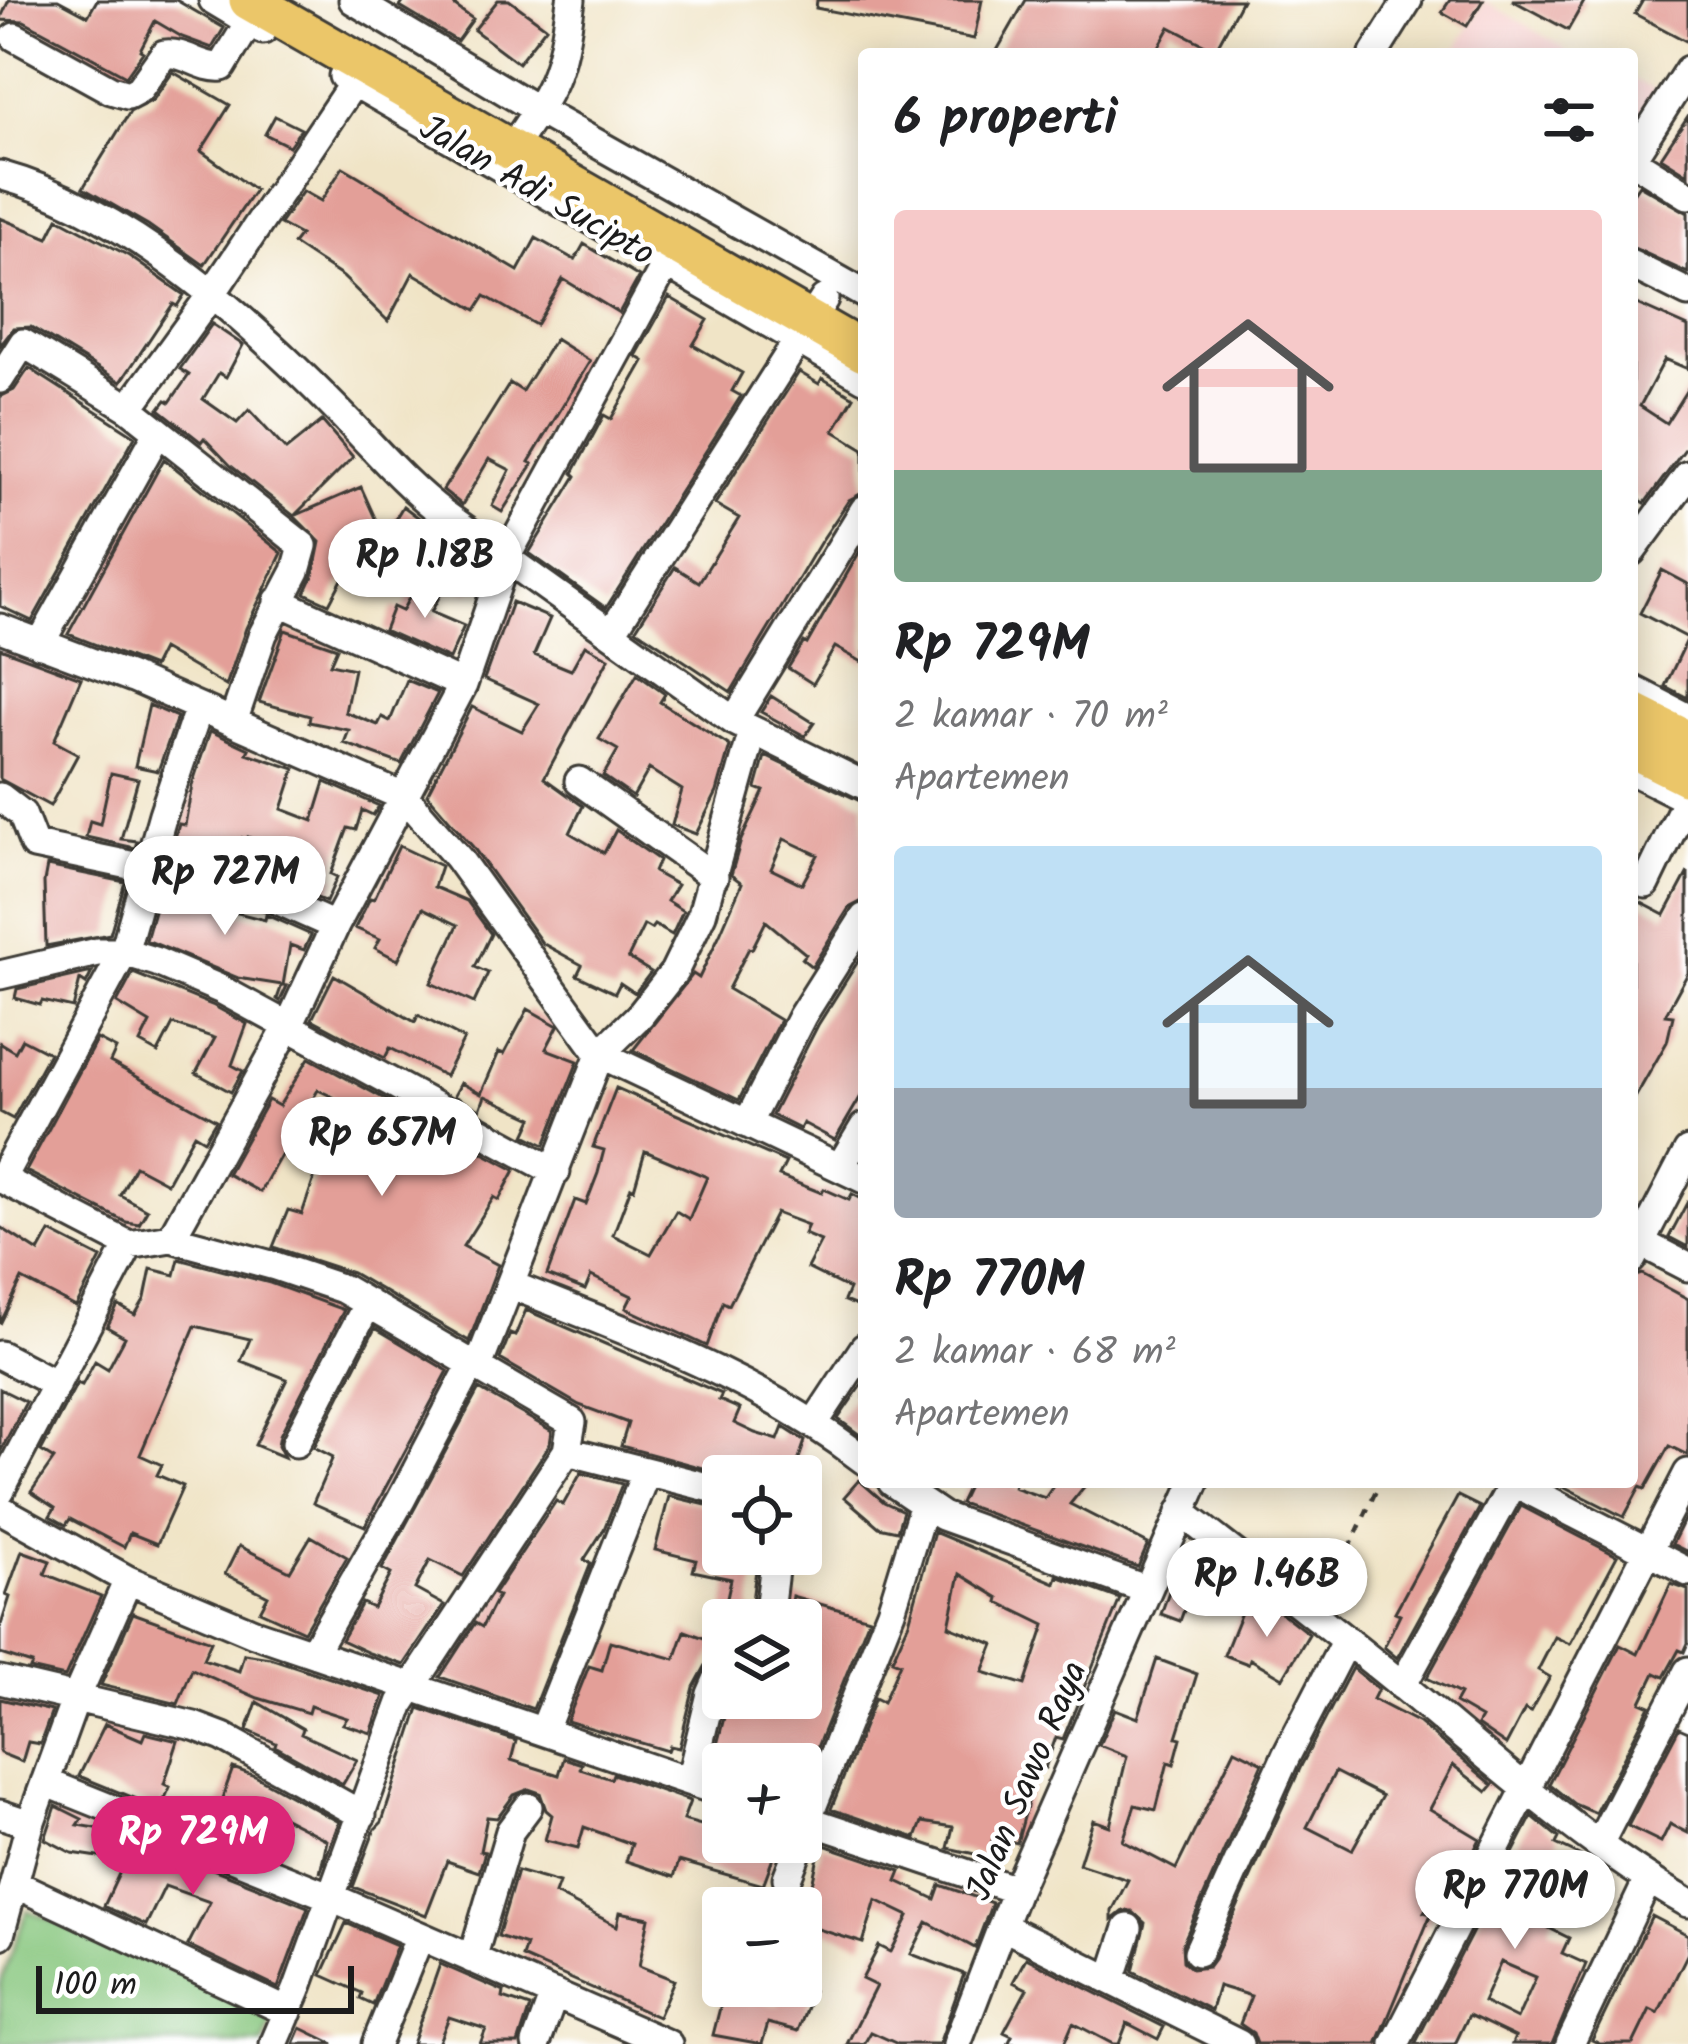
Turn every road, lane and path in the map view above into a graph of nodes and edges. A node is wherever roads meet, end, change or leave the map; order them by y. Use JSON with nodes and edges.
{"nodes":[{"id":1,"x":213,"y":0,"type":"edge"},
{"id":2,"x":299,"y":0,"type":"edge"},
{"id":3,"x":353,"y":0,"type":"edge"},
{"id":4,"x":571,"y":0,"type":"edge"},
{"id":5,"x":1408,"y":0,"type":"edge"},
{"id":6,"x":253,"y":9,"type":"edge"},
{"id":7,"x":15,"y":37,"type":"dead end"},
{"id":8,"x":1378,"y":48,"type":"edge"},
{"id":9,"x":370,"y":53,"type":"junction"},
{"id":10,"x":1684,"y":84,"type":"edge"},
{"id":11,"x":524,"y":131,"type":"junction"},
{"id":12,"x":1638,"y":150,"type":"edge"},
{"id":13,"x":1638,"y":163,"type":"edge"},
{"id":14,"x":0,"y":176,"type":"edge"},
{"id":15,"x":1688,"y":195,"type":"edge"},
{"id":16,"x":672,"y":254,"type":"junction"},
{"id":17,"x":1638,"y":268,"type":"edge"},
{"id":18,"x":858,"y":291,"type":"edge"},
{"id":19,"x":1688,"y":293,"type":"edge"},
{"id":20,"x":211,"y":295,"type":"junction"},
{"id":21,"x":811,"y":321,"type":"junction"},
{"id":22,"x":858,"y":322,"type":"edge"},
{"id":23,"x":12,"y":337,"type":"edge"},
{"id":24,"x":858,"y":348,"type":"edge"},
{"id":25,"x":858,"y":372,"type":"edge"},
{"id":26,"x":0,"y":379,"type":"edge"},
{"id":27,"x":129,"y":408,"type":"junction"},
{"id":28,"x":158,"y":432,"type":"junction"},
{"id":29,"x":1688,"y":475,"type":"edge"},
{"id":30,"x":858,"y":521,"type":"edge"},
{"id":31,"x":1638,"y":543,"type":"edge"},
{"id":32,"x":507,"y":556,"type":"junction"},
{"id":33,"x":278,"y":601,"type":"junction"},
{"id":34,"x":0,"y":628,"type":"edge"},
{"id":35,"x":612,"y":632,"type":"junction"},
{"id":36,"x":40,"y":644,"type":"junction"},
{"id":37,"x":463,"y":685,"type":"junction"},
{"id":38,"x":1638,"y":691,"type":"edge"},
{"id":39,"x":199,"y":707,"type":"junction"},
{"id":40,"x":1688,"y":718,"type":"edge"},
{"id":41,"x":1638,"y":721,"type":"edge"},
{"id":42,"x":233,"y":722,"type":"junction"},
{"id":43,"x":743,"y":726,"type":"junction"},
{"id":44,"x":1638,"y":752,"type":"edge"},
{"id":45,"x":1638,"y":772,"type":"edge"},
{"id":46,"x":1683,"y":779,"type":"edge"},
{"id":47,"x":579,"y":781,"type":"dead end"},
{"id":48,"x":858,"y":782,"type":"edge"},
{"id":49,"x":0,"y":796,"type":"edge"},
{"id":50,"x":406,"y":798,"type":"junction"},
{"id":51,"x":148,"y":868,"type":"junction"},
{"id":52,"x":714,"y":877,"type":"junction"},
{"id":53,"x":1646,"y":884,"type":"dead end"},
{"id":54,"x":335,"y":926,"type":"junction"},
{"id":55,"x":858,"y":927,"type":"edge"},
{"id":56,"x":124,"y":952,"type":"junction"},
{"id":57,"x":0,"y":975,"type":"edge"},
{"id":58,"x":289,"y":1025,"type":"junction"},
{"id":59,"x":600,"y":1054,"type":"junction"},
{"id":60,"x":748,"y":1124,"type":"junction"},
{"id":61,"x":1688,"y":1151,"type":"edge"},
{"id":62,"x":556,"y":1172,"type":"junction"},
{"id":63,"x":852,"y":1173,"type":"edge"},
{"id":64,"x":1,"y":1179,"type":"edge"},
{"id":65,"x":171,"y":1238,"type":"junction"},
{"id":66,"x":1638,"y":1241,"type":"edge"},
{"id":67,"x":129,"y":1245,"type":"junction"},
{"id":68,"x":1638,"y":1247,"type":"edge"},
{"id":69,"x":1688,"y":1268,"type":"edge"},
{"id":70,"x":511,"y":1285,"type":"junction"},
{"id":71,"x":368,"y":1303,"type":"junction"},
{"id":72,"x":0,"y":1355,"type":"edge"},
{"id":73,"x":858,"y":1357,"type":"edge"},
{"id":74,"x":474,"y":1367,"type":"junction"},
{"id":75,"x":54,"y":1383,"type":"junction"},
{"id":76,"x":815,"y":1422,"type":"junction"},
{"id":77,"x":296,"y":1443,"type":"dead end"},
{"id":78,"x":567,"y":1451,"type":"junction"},
{"id":79,"x":858,"y":1455,"type":"edge"},
{"id":80,"x":646,"y":1472,"type":"junction"},
{"id":81,"x":1688,"y":1473,"type":"edge"},
{"id":82,"x":702,"y":1486,"type":"edge"},
{"id":83,"x":899,"y":1488,"type":"edge"},
{"id":84,"x":1192,"y":1488,"type":"edge"},
{"id":85,"x":1377,"y":1488,"type":"edge"},
{"id":86,"x":1511,"y":1488,"type":"edge"},
{"id":87,"x":1526,"y":1488,"type":"edge"},
{"id":88,"x":0,"y":1491,"type":"edge"},
{"id":89,"x":923,"y":1507,"type":"junction"},
{"id":90,"x":0,"y":1509,"type":"edge"},
{"id":91,"x":1181,"y":1512,"type":"junction"},
{"id":92,"x":1648,"y":1551,"type":"junction"},
{"id":93,"x":1688,"y":1572,"type":"edge"},
{"id":94,"x":128,"y":1580,"type":"junction"},
{"id":95,"x":1334,"y":1582,"type":"dead end"},
{"id":96,"x":1145,"y":1589,"type":"junction"},
{"id":97,"x":1346,"y":1640,"type":"junction"},
{"id":98,"x":313,"y":1652,"type":"junction"},
{"id":99,"x":1688,"y":1671,"type":"edge"},
{"id":100,"x":0,"y":1680,"type":"edge"},
{"id":101,"x":1402,"y":1686,"type":"junction"},
{"id":102,"x":413,"y":1688,"type":"junction"},
{"id":103,"x":75,"y":1700,"type":"junction"},
{"id":104,"x":1680,"y":1708,"type":"edge"},
{"id":105,"x":705,"y":1719,"type":"edge"},
{"id":106,"x":544,"y":1730,"type":"junction"},
{"id":107,"x":690,"y":1781,"type":"junction"},
{"id":108,"x":45,"y":1782,"type":"junction"},
{"id":109,"x":822,"y":1784,"type":"edge"},
{"id":110,"x":702,"y":1785,"type":"edge"},
{"id":111,"x":1524,"y":1788,"type":"junction"},
{"id":112,"x":528,"y":1807,"type":"dead end"},
{"id":113,"x":0,"y":1814,"type":"edge"},
{"id":114,"x":362,"y":1815,"type":"junction"},
{"id":115,"x":30,"y":1824,"type":"junction"},
{"id":116,"x":822,"y":1834,"type":"edge"},
{"id":117,"x":1599,"y":1844,"type":"junction"},
{"id":118,"x":792,"y":1863,"type":"edge"},
{"id":119,"x":787,"y":1878,"type":"dead end"},
{"id":120,"x":1648,"y":1880,"type":"junction"},
{"id":121,"x":15,"y":1884,"type":"junction"},
{"id":122,"x":1016,"y":1890,"type":"junction"},
{"id":123,"x":331,"y":1898,"type":"junction"},
{"id":124,"x":1688,"y":1903,"type":"edge"},
{"id":125,"x":1002,"y":1927,"type":"junction"},
{"id":126,"x":1129,"y":1928,"type":"dead end"},
{"id":127,"x":0,"y":1935,"type":"edge"},
{"id":128,"x":420,"y":1936,"type":"junction"},
{"id":129,"x":1198,"y":1952,"type":"dead end"},
{"id":130,"x":472,"y":1959,"type":"junction"},
{"id":131,"x":1112,"y":1980,"type":"junction"},
{"id":132,"x":554,"y":1994,"type":"junction"},
{"id":133,"x":288,"y":2012,"type":"junction"},
{"id":134,"x":274,"y":2044,"type":"edge"},
{"id":135,"x":376,"y":2044,"type":"edge"},
{"id":136,"x":536,"y":2044,"type":"edge"},
{"id":137,"x":668,"y":2044,"type":"edge"},
{"id":138,"x":957,"y":2044,"type":"edge"},
{"id":139,"x":1239,"y":2044,"type":"edge"},
{"id":140,"x":1395,"y":2044,"type":"edge"},
{"id":141,"x":1570,"y":2044,"type":"edge"}],
"edges":[{"from":1,"to":6,"type":"street","name":"Jalan Adi Sucipto"},
{"from":2,"to":9,"type":"highway","name":"Jalan Adi Sucipto"},
{"from":3,"to":9,"type":"street","name":"Jalan Adi Sucipto"},
{"from":4,"to":11,"type":"street"},
{"from":5,"to":8,"type":"street"},
{"from":6,"to":7,"type":"street"},
{"from":6,"to":9,"type":"highway","name":"Jalan Adi Sucipto"},
{"from":9,"to":11,"type":"highway","name":"Jalan Adi Sucipto"},
{"from":9,"to":11,"type":"highway","name":"Jalan Adi Sucipto"},
{"from":9,"to":16,"type":"street","name":"Jalan Adi Sucipto"},
{"from":9,"to":20,"type":"street"},
{"from":10,"to":12,"type":"street"},
{"from":11,"to":16,"type":"highway","name":"Jalan Adi Sucipto"},
{"from":11,"to":18,"type":"street","name":"Jalan Adi Sucipto"},
{"from":11,"to":21,"type":"highway","name":"Jalan Adi Sucipto"},
{"from":13,"to":15,"type":"street"},
{"from":14,"to":20,"type":"street"},
{"from":16,"to":21,"type":"highway","name":"Jalan Adi Sucipto"},
{"from":16,"to":32,"type":"street"},
{"from":17,"to":19,"type":"street"},
{"from":20,"to":27,"type":"street"},
{"from":20,"to":32,"type":"street"},
{"from":21,"to":22,"type":"highway","name":"Jalan Adi Sucipto"},
{"from":21,"to":24,"type":"highway","name":"Jalan Adi Sucipto"},
{"from":21,"to":25,"type":"street","name":"Jalan Adi Sucipto"},
{"from":21,"to":35,"type":"street"},
{"from":23,"to":26,"type":"street"},
{"from":23,"to":27,"type":"street"},
{"from":27,"to":28,"type":"street"},
{"from":28,"to":33,"type":"street"},
{"from":28,"to":36,"type":"street"},
{"from":29,"to":31,"type":"street"},
{"from":30,"to":43,"type":"street"},
{"from":32,"to":35,"type":"street"},
{"from":32,"to":37,"type":"street"},
{"from":33,"to":37,"type":"street"},
{"from":33,"to":42,"type":"street"},
{"from":34,"to":36,"type":"street"},
{"from":35,"to":43,"type":"street"},
{"from":36,"to":39,"type":"street"},
{"from":37,"to":50,"type":"street"},
{"from":38,"to":40,"type":"street"},
{"from":39,"to":42,"type":"street"},
{"from":39,"to":51,"type":"street"},
{"from":41,"to":46,"type":"highway"},
{"from":42,"to":50,"type":"street"},
{"from":43,"to":48,"type":"street"},
{"from":43,"to":52,"type":"street"},
{"from":44,"to":46,"type":"highway"},
{"from":45,"to":46,"type":"street"},
{"from":46,"to":53,"type":"street"},
{"from":47,"to":52,"type":"street"},
{"from":49,"to":51,"type":"street"},
{"from":50,"to":54,"type":"street"},
{"from":50,"to":59,"type":"street"},
{"from":51,"to":54,"type":"street"},
{"from":51,"to":56,"type":"street"},
{"from":52,"to":59,"type":"street"},
{"from":54,"to":58,"type":"street"},
{"from":55,"to":60,"type":"street"},
{"from":56,"to":57,"type":"street"},
{"from":56,"to":58,"type":"street"},
{"from":56,"to":64,"type":"street"},
{"from":58,"to":62,"type":"street"},
{"from":58,"to":65,"type":"street"},
{"from":59,"to":60,"type":"street"},
{"from":59,"to":62,"type":"street"},
{"from":60,"to":63,"type":"street"},
{"from":61,"to":66,"type":"street"},
{"from":62,"to":70,"type":"street"},
{"from":64,"to":67,"type":"street"},
{"from":65,"to":67,"type":"street"},
{"from":65,"to":71,"type":"street"},
{"from":67,"to":75,"type":"street"},
{"from":68,"to":69,"type":"street"},
{"from":70,"to":74,"type":"street"},
{"from":70,"to":76,"type":"street"},
{"from":71,"to":74,"type":"street"},
{"from":71,"to":77,"type":"street"},
{"from":72,"to":75,"type":"street"},
{"from":73,"to":76,"type":"street"},
{"from":74,"to":78,"type":"street"},
{"from":74,"to":98,"type":"street"},
{"from":75,"to":88,"type":"street"},
{"from":76,"to":79,"type":"street"},
{"from":78,"to":80,"type":"street"},
{"from":78,"to":102,"type":"street"},
{"from":80,"to":82,"type":"street"},
{"from":80,"to":106,"type":"street"},
{"from":81,"to":92,"type":"street"},
{"from":83,"to":89,"type":"street"},
{"from":84,"to":91,"type":"street","name":"Jalan Sawo Raya"},
{"from":85,"to":95,"type":"path"},
{"from":86,"to":101,"type":"street"},
{"from":87,"to":92,"type":"street"},
{"from":89,"to":96,"type":"street"},
{"from":89,"to":109,"type":"street"},
{"from":90,"to":94,"type":"street"},
{"from":91,"to":96,"type":"street","name":"Jalan Sawo Raya"},
{"from":91,"to":97,"type":"street"},
{"from":92,"to":93,"type":"street"},
{"from":92,"to":111,"type":"street"},
{"from":94,"to":98,"type":"street"},
{"from":94,"to":103,"type":"street"},
{"from":96,"to":122,"type":"street","name":"Jalan Sawo Raya"},
{"from":97,"to":101,"type":"street"},
{"from":97,"to":129,"type":"street"},
{"from":98,"to":102,"type":"street"},
{"from":99,"to":104,"type":"street"},
{"from":100,"to":103,"type":"street"},
{"from":101,"to":111,"type":"street"},
{"from":102,"to":106,"type":"street"},
{"from":102,"to":114,"type":"street"},
{"from":103,"to":108,"type":"street"},
{"from":103,"to":114,"type":"street"},
{"from":104,"to":117,"type":"street"},
{"from":105,"to":107,"type":"street"},
{"from":106,"to":107,"type":"street"},
{"from":107,"to":110,"type":"street"},
{"from":108,"to":115,"type":"street"},
{"from":108,"to":123,"type":"street"},
{"from":111,"to":117,"type":"street"},
{"from":111,"to":140,"type":"street"},
{"from":112,"to":130,"type":"street"},
{"from":113,"to":115,"type":"street"},
{"from":114,"to":123,"type":"street"},
{"from":115,"to":121,"type":"street"},
{"from":116,"to":122,"type":"street"},
{"from":117,"to":120,"type":"street"},
{"from":118,"to":119,"type":"street"},
{"from":120,"to":124,"type":"street"},
{"from":120,"to":141,"type":"street"},
{"from":121,"to":127,"type":"street"},
{"from":121,"to":133,"type":"street"},
{"from":122,"to":125,"type":"street","name":"Jalan Sawo Raya"},
{"from":123,"to":128,"type":"street"},
{"from":123,"to":133,"type":"street"},
{"from":125,"to":131,"type":"street"},
{"from":125,"to":138,"type":"street","name":"Jalan Sawo Raya"},
{"from":126,"to":131,"type":"street"},
{"from":128,"to":130,"type":"street"},
{"from":128,"to":135,"type":"street"},
{"from":130,"to":132,"type":"street"},
{"from":131,"to":139,"type":"street"},
{"from":132,"to":136,"type":"street"},
{"from":132,"to":137,"type":"street"},
{"from":133,"to":134,"type":"street"}]}
